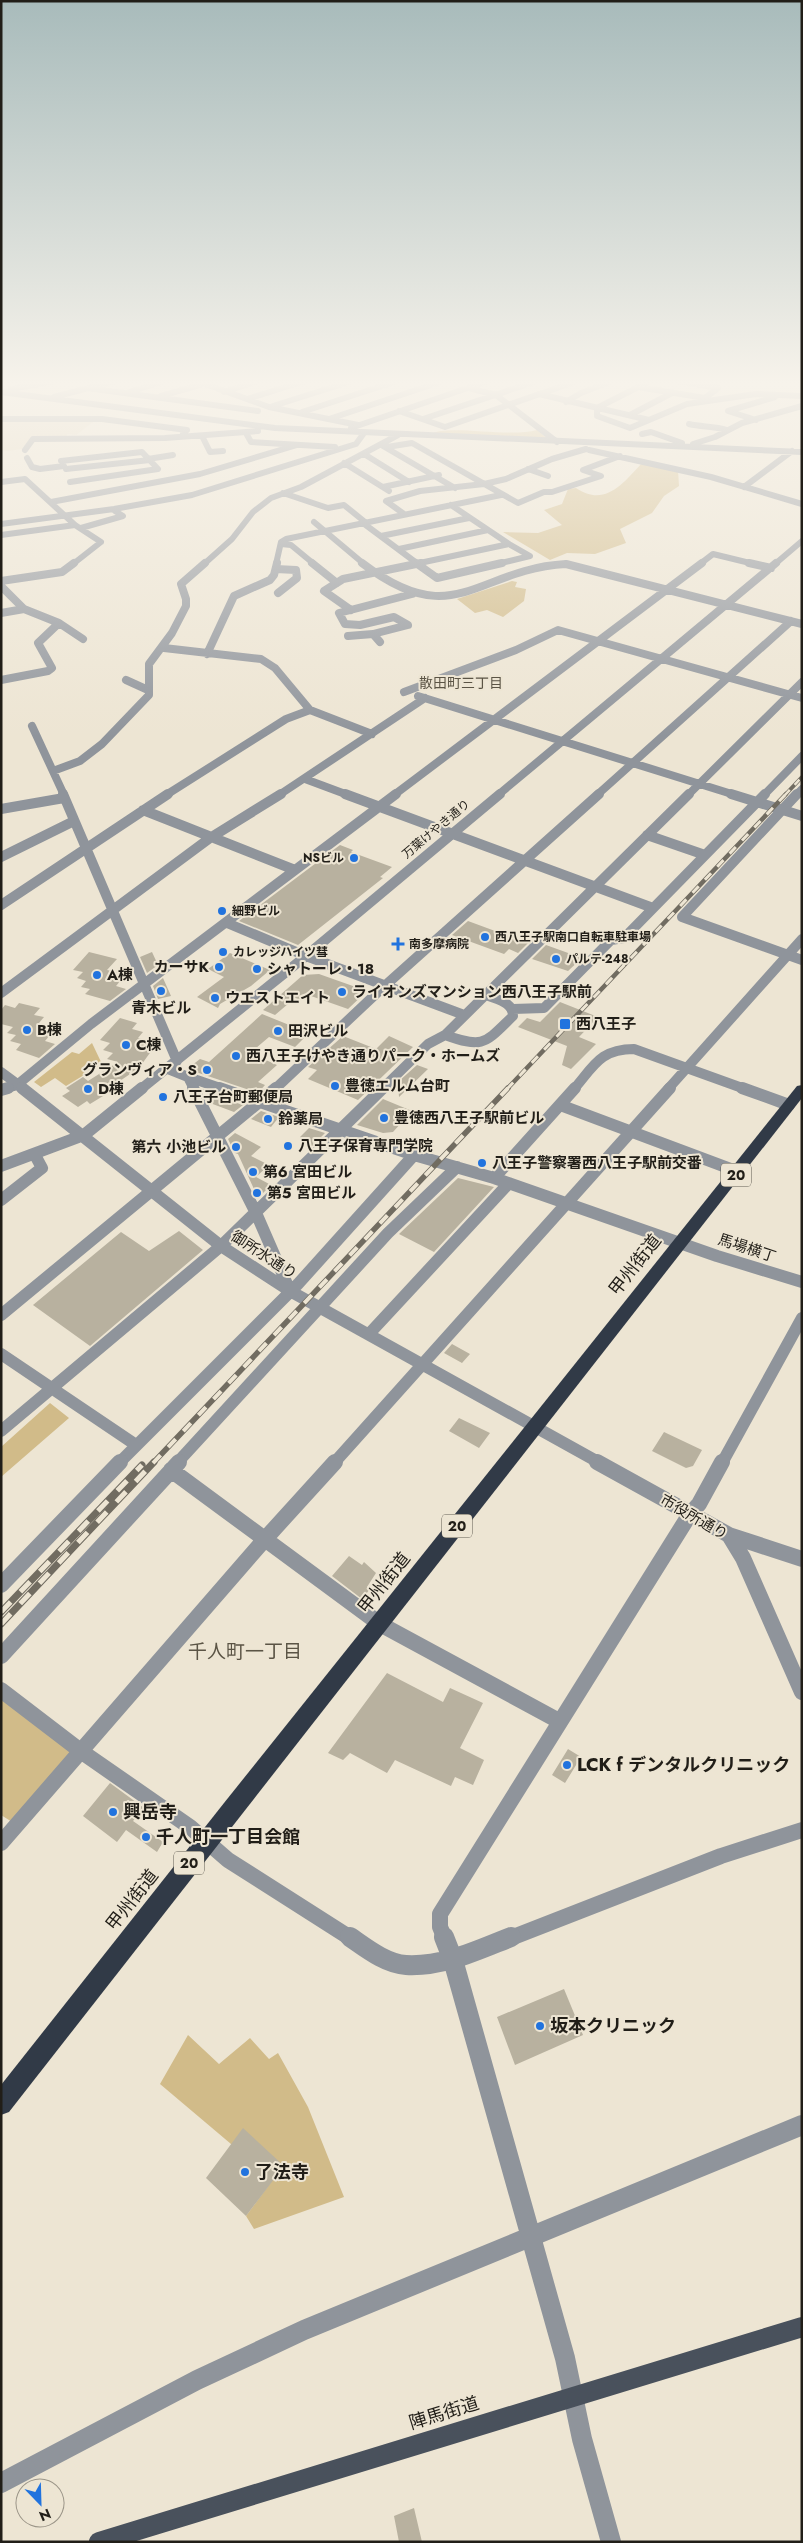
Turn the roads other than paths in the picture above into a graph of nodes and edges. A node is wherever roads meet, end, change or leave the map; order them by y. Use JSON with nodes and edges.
{"nodes":[{"id":1,"x":49,"y":500,"type":"edge"},
{"id":2,"x":64,"y":500,"type":"edge"},
{"id":3,"x":166,"y":500,"type":"edge"},
{"id":4,"x":269,"y":500,"type":"edge"},
{"id":5,"x":303,"y":500,"type":"edge"},
{"id":6,"x":392,"y":500,"type":"edge"},
{"id":7,"x":475,"y":500,"type":"edge"},
{"id":8,"x":512,"y":500,"type":"edge"},
{"id":9,"x":526,"y":500,"type":"edge"},
{"id":10,"x":787,"y":500,"type":"edge"},
{"id":11,"x":51,"y":502,"type":"junction"},
{"id":12,"x":518,"y":503,"type":"junction"},
{"id":13,"x":802,"y":504,"type":"edge"},
{"id":14,"x":451,"y":505,"type":"junction"},
{"id":15,"x":114,"y":509,"type":"junction"},
{"id":16,"x":511,"y":510,"type":"dead end"},
{"id":17,"x":404,"y":514,"type":"junction"},
{"id":18,"x":65,"y":516,"type":"junction"},
{"id":19,"x":469,"y":518,"type":"junction"},
{"id":20,"x":314,"y":522,"type":"dead end"},
{"id":21,"x":364,"y":523,"type":"junction"},
{"id":22,"x":1,"y":524,"type":"edge"},
{"id":23,"x":78,"y":527,"type":"junction"},
{"id":24,"x":488,"y":530,"type":"junction"},
{"id":25,"x":325,"y":531,"type":"junction"},
{"id":26,"x":1,"y":535,"type":"edge"},
{"id":27,"x":381,"y":536,"type":"junction"},
{"id":28,"x":802,"y":541,"type":"edge"},
{"id":29,"x":281,"y":544,"type":"junction"},
{"id":30,"x":509,"y":544,"type":"junction"},
{"id":31,"x":399,"y":549,"type":"junction"},
{"id":32,"x":417,"y":563,"type":"junction"},
{"id":33,"x":771,"y":568,"type":"junction"},
{"id":34,"x":276,"y":569,"type":"junction"},
{"id":35,"x":376,"y":572,"type":"junction"},
{"id":36,"x":1,"y":581,"type":"edge"},
{"id":37,"x":336,"y":584,"type":"junction"},
{"id":38,"x":1,"y":586,"type":"edge"},
{"id":39,"x":667,"y":588,"type":"junction"},
{"id":40,"x":278,"y":593,"type":"dead end"},
{"id":41,"x":412,"y":594,"type":"junction"},
{"id":42,"x":726,"y":604,"type":"junction"},
{"id":43,"x":24,"y":609,"type":"junction"},
{"id":44,"x":351,"y":610,"type":"junction"},
{"id":45,"x":1,"y":613,"type":"edge"},
{"id":46,"x":791,"y":621,"type":"junction"},
{"id":47,"x":59,"y":623,"type":"junction"},
{"id":48,"x":802,"y":624,"type":"edge"},
{"id":49,"x":373,"y":634,"type":"junction"},
{"id":50,"x":348,"y":636,"type":"dead end"},
{"id":51,"x":83,"y":639,"type":"dead end"},
{"id":52,"x":598,"y":641,"type":"junction"},
{"id":53,"x":380,"y":642,"type":"dead end"},
{"id":54,"x":164,"y":648,"type":"junction"},
{"id":55,"x":207,"y":654,"type":"junction"},
{"id":56,"x":663,"y":659,"type":"junction"},
{"id":57,"x":728,"y":677,"type":"junction"},
{"id":58,"x":1,"y":680,"type":"edge"},
{"id":59,"x":126,"y":680,"type":"dead end"},
{"id":60,"x":802,"y":682,"type":"edge"},
{"id":61,"x":148,"y":690,"type":"junction"},
{"id":62,"x":789,"y":694,"type":"junction"},
{"id":63,"x":425,"y":698,"type":"junction"},
{"id":64,"x":802,"y":698,"type":"edge"},
{"id":65,"x":310,"y":710,"type":"junction"},
{"id":66,"x":493,"y":720,"type":"junction"},
{"id":67,"x":32,"y":726,"type":"dead end"},
{"id":68,"x":372,"y":734,"type":"junction"},
{"id":69,"x":562,"y":741,"type":"junction"},
{"id":70,"x":802,"y":756,"type":"edge"},
{"id":71,"x":633,"y":763,"type":"junction"},
{"id":72,"x":53,"y":771,"type":"junction"},
{"id":73,"x":305,"y":779,"type":"junction"},
{"id":74,"x":699,"y":784,"type":"junction"},
{"id":75,"x":802,"y":790,"type":"edge"},
{"id":76,"x":64,"y":798,"type":"junction"},
{"id":77,"x":758,"y":802,"type":"junction"},
{"id":78,"x":378,"y":807,"type":"junction"},
{"id":79,"x":1,"y":810,"type":"edge"},
{"id":80,"x":143,"y":810,"type":"junction"},
{"id":81,"x":783,"y":810,"type":"junction"},
{"id":82,"x":802,"y":816,"type":"edge"},
{"id":83,"x":74,"y":821,"type":"junction"},
{"id":84,"x":451,"y":833,"type":"junction"},
{"id":85,"x":647,"y":836,"type":"junction"},
{"id":86,"x":210,"y":838,"type":"junction"},
{"id":87,"x":88,"y":848,"type":"junction"},
{"id":88,"x":705,"y":854,"type":"junction"},
{"id":89,"x":1,"y":857,"type":"edge"},
{"id":90,"x":525,"y":860,"type":"junction"},
{"id":91,"x":295,"y":870,"type":"junction"},
{"id":92,"x":595,"y":887,"type":"junction"},
{"id":93,"x":1,"y":905,"type":"edge"},
{"id":94,"x":653,"y":908,"type":"junction"},
{"id":95,"x":113,"y":910,"type":"junction"},
{"id":96,"x":227,"y":923,"type":"junction"},
{"id":97,"x":802,"y":939,"type":"edge"},
{"id":98,"x":787,"y":955,"type":"junction"},
{"id":99,"x":306,"y":956,"type":"junction"},
{"id":100,"x":802,"y":960,"type":"edge"},
{"id":101,"x":386,"y":985,"type":"junction"},
{"id":102,"x":145,"y":986,"type":"junction"},
{"id":103,"x":1,"y":993,"type":"edge"},
{"id":104,"x":486,"y":995,"type":"junction"},
{"id":105,"x":513,"y":1009,"type":"junction"},
{"id":106,"x":464,"y":1015,"type":"junction"},
{"id":107,"x":445,"y":1035,"type":"junction"},
{"id":108,"x":177,"y":1061,"type":"junction"},
{"id":109,"x":686,"y":1068,"type":"junction"},
{"id":110,"x":168,"y":1069,"type":"junction"},
{"id":111,"x":1,"y":1072,"type":"edge"},
{"id":112,"x":188,"y":1077,"type":"junction"},
{"id":113,"x":17,"y":1085,"type":"junction"},
{"id":114,"x":802,"y":1089,"type":"edge"},
{"id":115,"x":1,"y":1090,"type":"edge"},
{"id":116,"x":261,"y":1102,"type":"junction"},
{"id":117,"x":560,"y":1105,"type":"junction"},
{"id":118,"x":789,"y":1105,"type":"junction"},
{"id":119,"x":340,"y":1129,"type":"junction"},
{"id":120,"x":630,"y":1132,"type":"junction"},
{"id":121,"x":84,"y":1135,"type":"junction"},
{"id":122,"x":217,"y":1138,"type":"junction"},
{"id":123,"x":414,"y":1155,"type":"junction"},
{"id":124,"x":35,"y":1156,"type":"junction"},
{"id":125,"x":1,"y":1166,"type":"edge"},
{"id":126,"x":457,"y":1167,"type":"junction"},
{"id":127,"x":739,"y":1172,"type":"junction"},
{"id":128,"x":494,"y":1178,"type":"junction"},
{"id":129,"x":509,"y":1183,"type":"junction"},
{"id":130,"x":152,"y":1190,"type":"junction"},
{"id":131,"x":1,"y":1200,"type":"edge"},
{"id":132,"x":566,"y":1203,"type":"junction"},
{"id":133,"x":256,"y":1213,"type":"junction"},
{"id":134,"x":682,"y":1242,"type":"junction"},
{"id":135,"x":221,"y":1246,"type":"junction"},
{"id":136,"x":802,"y":1282,"type":"edge"},
{"id":137,"x":290,"y":1291,"type":"junction"},
{"id":138,"x":321,"y":1307,"type":"junction"},
{"id":139,"x":1,"y":1315,"type":"edge"},
{"id":140,"x":802,"y":1318,"type":"edge"},
{"id":141,"x":369,"y":1334,"type":"junction"},
{"id":142,"x":1,"y":1354,"type":"edge"},
{"id":143,"x":423,"y":1365,"type":"junction"},
{"id":144,"x":52,"y":1388,"type":"junction"},
{"id":145,"x":534,"y":1428,"type":"junction"},
{"id":146,"x":1,"y":1431,"type":"edge"},
{"id":147,"x":136,"y":1445,"type":"junction"},
{"id":148,"x":171,"y":1470,"type":"junction"},
{"id":149,"x":690,"y":1514,"type":"junction"},
{"id":150,"x":729,"y":1535,"type":"junction"},
{"id":151,"x":265,"y":1539,"type":"junction"},
{"id":152,"x":802,"y":1559,"type":"edge"},
{"id":153,"x":1,"y":1585,"type":"edge"},
{"id":154,"x":380,"y":1624,"type":"junction"},
{"id":155,"x":1,"y":1656,"type":"edge"},
{"id":156,"x":1,"y":1690,"type":"edge"},
{"id":157,"x":802,"y":1692,"type":"edge"},
{"id":158,"x":559,"y":1721,"type":"junction"},
{"id":159,"x":82,"y":1752,"type":"junction"},
{"id":160,"x":802,"y":1830,"type":"edge"},
{"id":161,"x":207,"y":1842,"type":"junction"},
{"id":162,"x":1,"y":1843,"type":"edge"},
{"id":163,"x":453,"y":1960,"type":"junction"},
{"id":164,"x":1,"y":2104,"type":"edge"},
{"id":165,"x":802,"y":2125,"type":"edge"},
{"id":166,"x":530,"y":2237,"type":"junction"},
{"id":167,"x":802,"y":2327,"type":"edge"},
{"id":168,"x":575,"y":2397,"type":"junction"},
{"id":169,"x":1,"y":2483,"type":"edge"},
{"id":170,"x":99,"y":2542,"type":"edge"},
{"id":171,"x":611,"y":2542,"type":"edge"}],
"edges":[{"from":1,"to":11,"type":"street"},
{"from":2,"to":11,"type":"street"},
{"from":3,"to":15,"type":"street"},
{"from":4,"to":54,"type":"street"},
{"from":5,"to":21,"type":"street"},
{"from":6,"to":17,"type":"street"},
{"from":7,"to":14,"type":"street"},
{"from":8,"to":12,"type":"street"},
{"from":9,"to":12,"type":"street"},
{"from":10,"to":13,"type":"street"},
{"from":11,"to":18,"type":"street"},
{"from":12,"to":16,"type":"street"},
{"from":14,"to":17,"type":"street"},
{"from":14,"to":19,"type":"street"},
{"from":15,"to":18,"type":"street"},
{"from":15,"to":23,"type":"street"},
{"from":17,"to":21,"type":"street"},
{"from":18,"to":22,"type":"street"},
{"from":18,"to":23,"type":"street"},
{"from":19,"to":24,"type":"street"},
{"from":19,"to":27,"type":"street"},
{"from":20,"to":25,"type":"street"},
{"from":21,"to":25,"type":"street"},
{"from":21,"to":27,"type":"street"},
{"from":23,"to":26,"type":"street"},
{"from":23,"to":36,"type":"street"},
{"from":24,"to":30,"type":"street"},
{"from":24,"to":31,"type":"street"},
{"from":25,"to":29,"type":"street"},
{"from":25,"to":35,"type":"street"},
{"from":27,"to":31,"type":"street"},
{"from":28,"to":33,"type":"street","name":"万葉けやき通り"},
{"from":29,"to":34,"type":"street"},
{"from":29,"to":37,"type":"street"},
{"from":30,"to":32,"type":"street"},
{"from":30,"to":32,"type":"street"},
{"from":31,"to":32,"type":"street"},
{"from":32,"to":35,"type":"street"},
{"from":33,"to":39,"type":"street"},
{"from":33,"to":42,"type":"street","name":"万葉けやき通り"},
{"from":34,"to":40,"type":"street"},
{"from":34,"to":55,"type":"street"},
{"from":35,"to":37,"type":"street"},
{"from":35,"to":41,"type":"street"},
{"from":37,"to":44,"type":"street"},
{"from":38,"to":43,"type":"street"},
{"from":39,"to":41,"type":"street"},
{"from":39,"to":42,"type":"street"},
{"from":39,"to":52,"type":"street"},
{"from":41,"to":44,"type":"street"},
{"from":42,"to":46,"type":"street"},
{"from":42,"to":56,"type":"street","name":"万葉けやき通り"},
{"from":43,"to":45,"type":"street"},
{"from":43,"to":47,"type":"street"},
{"from":44,"to":49,"type":"street"},
{"from":46,"to":48,"type":"street"},
{"from":46,"to":57,"type":"street"},
{"from":47,"to":51,"type":"street"},
{"from":47,"to":58,"type":"street"},
{"from":49,"to":50,"type":"street"},
{"from":49,"to":53,"type":"street"},
{"from":52,"to":56,"type":"street"},
{"from":52,"to":63,"type":"street"},
{"from":52,"to":66,"type":"street"},
{"from":54,"to":55,"type":"street"},
{"from":54,"to":61,"type":"street"},
{"from":55,"to":65,"type":"street"},
{"from":56,"to":57,"type":"street"},
{"from":56,"to":69,"type":"street","name":"万葉けやき通り"},
{"from":57,"to":62,"type":"street"},
{"from":57,"to":71,"type":"street"},
{"from":59,"to":61,"type":"street"},
{"from":60,"to":62,"type":"street"},
{"from":61,"to":72,"type":"street"},
{"from":62,"to":64,"type":"street"},
{"from":62,"to":74,"type":"street"},
{"from":63,"to":66,"type":"street"},
{"from":63,"to":68,"type":"street"},
{"from":65,"to":68,"type":"street"},
{"from":65,"to":80,"type":"street"},
{"from":66,"to":69,"type":"street"},
{"from":66,"to":78,"type":"street"},
{"from":67,"to":72,"type":"street"},
{"from":68,"to":73,"type":"street"},
{"from":69,"to":71,"type":"street"},
{"from":69,"to":84,"type":"street","name":"万葉けやき通り"},
{"from":70,"to":77,"type":"street"},
{"from":71,"to":74,"type":"street"},
{"from":71,"to":90,"type":"street"},
{"from":72,"to":76,"type":"street"},
{"from":73,"to":78,"type":"street"},
{"from":73,"to":86,"type":"street"},
{"from":74,"to":77,"type":"street"},
{"from":74,"to":85,"type":"street"},
{"from":75,"to":81,"type":"street"},
{"from":76,"to":79,"type":"street"},
{"from":76,"to":83,"type":"street"},
{"from":77,"to":81,"type":"street"},
{"from":77,"to":88,"type":"street"},
{"from":78,"to":84,"type":"street"},
{"from":78,"to":91,"type":"street"},
{"from":80,"to":86,"type":"street"},
{"from":80,"to":87,"type":"street"},
{"from":81,"to":82,"type":"street"},
{"from":81,"to":98,"type":"street"},
{"from":83,"to":87,"type":"street"},
{"from":83,"to":89,"type":"street"},
{"from":84,"to":90,"type":"street"},
{"from":84,"to":99,"type":"street","name":"万葉けやき通り"},
{"from":85,"to":88,"type":"street"},
{"from":85,"to":92,"type":"street"},
{"from":86,"to":91,"type":"street"},
{"from":86,"to":95,"type":"street"},
{"from":87,"to":93,"type":"street"},
{"from":87,"to":95,"type":"street"},
{"from":88,"to":94,"type":"street"},
{"from":90,"to":92,"type":"street"},
{"from":90,"to":101,"type":"street"},
{"from":91,"to":96,"type":"street"},
{"from":92,"to":94,"type":"street"},
{"from":92,"to":104,"type":"street"},
{"from":94,"to":105,"type":"street"},
{"from":95,"to":102,"type":"street"},
{"from":95,"to":103,"type":"street"},
{"from":96,"to":99,"type":"street"},
{"from":96,"to":102,"type":"street"},
{"from":97,"to":98,"type":"street"},
{"from":98,"to":100,"type":"street"},
{"from":98,"to":109,"type":"street"},
{"from":99,"to":101,"type":"street"},
{"from":99,"to":108,"type":"street","name":"万葉けやき通り"},
{"from":101,"to":106,"type":"street"},
{"from":101,"to":116,"type":"street"},
{"from":102,"to":108,"type":"street"},
{"from":102,"to":113,"type":"street"},
{"from":104,"to":105,"type":"street"},
{"from":104,"to":106,"type":"street"},
{"from":105,"to":107,"type":"street"},
{"from":106,"to":107,"type":"street"},
{"from":107,"to":119,"type":"street"},
{"from":108,"to":110,"type":"street","name":"万葉けやき通り"},
{"from":109,"to":117,"type":"street"},
{"from":109,"to":118,"type":"street"},
{"from":109,"to":120,"type":"street"},
{"from":110,"to":112,"type":"street","name":"馬場横丁"},
{"from":110,"to":121,"type":"street","name":"万葉けやき通り"},
{"from":111,"to":113,"type":"street","name":"御所水通り"},
{"from":112,"to":116,"type":"street","name":"馬場横丁"},
{"from":112,"to":122,"type":"street"},
{"from":113,"to":115,"type":"street"},
{"from":113,"to":121,"type":"street","name":"御所水通り"},
{"from":114,"to":118,"type":"highway","name":"甲州街道","number":"20"},
{"from":116,"to":119,"type":"street","name":"馬場横丁"},
{"from":116,"to":122,"type":"street"},
{"from":117,"to":120,"type":"street"},
{"from":117,"to":128,"type":"street"},
{"from":118,"to":127,"type":"highway","name":"甲州街道","number":"20"},
{"from":119,"to":123,"type":"street","name":"馬場横丁"},
{"from":119,"to":133,"type":"street"},
{"from":120,"to":127,"type":"street"},
{"from":120,"to":132,"type":"street"},
{"from":121,"to":124,"type":"street","name":"万葉けやき通り"},
{"from":121,"to":130,"type":"street","name":"御所水通り"},
{"from":122,"to":130,"type":"street"},
{"from":122,"to":133,"type":"street"},
{"from":123,"to":126,"type":"street","name":"馬場横丁"},
{"from":123,"to":137,"type":"street"},
{"from":124,"to":125,"type":"street","name":"万葉けやき通り"},
{"from":124,"to":131,"type":"street"},
{"from":126,"to":128,"type":"street","name":"馬場横丁"},
{"from":126,"to":138,"type":"street"},
{"from":127,"to":134,"type":"highway","name":"甲州街道","number":"20"},
{"from":128,"to":129,"type":"street","name":"馬場横丁"},
{"from":129,"to":132,"type":"street","name":"馬場横丁"},
{"from":129,"to":141,"type":"street"},
{"from":130,"to":135,"type":"street","name":"御所水通り"},
{"from":130,"to":139,"type":"street"},
{"from":132,"to":134,"type":"street","name":"馬場横丁"},
{"from":132,"to":143,"type":"street"},
{"from":133,"to":135,"type":"street"},
{"from":133,"to":137,"type":"street"},
{"from":134,"to":136,"type":"street","name":"馬場横丁"},
{"from":134,"to":145,"type":"highway","name":"甲州街道","number":"20"},
{"from":135,"to":137,"type":"street","name":"御所水通り"},
{"from":135,"to":144,"type":"street"},
{"from":137,"to":138,"type":"street","name":"御所水通り"},
{"from":137,"to":147,"type":"street"},
{"from":138,"to":141,"type":"street","name":"御所水通り"},
{"from":138,"to":148,"type":"street"},
{"from":140,"to":149,"type":"street"},
{"from":141,"to":143,"type":"street","name":"御所水通り"},
{"from":142,"to":144,"type":"street"},
{"from":143,"to":145,"type":"street","name":"御所水通り"},
{"from":143,"to":151,"type":"street"},
{"from":144,"to":146,"type":"street"},
{"from":144,"to":147,"type":"street"},
{"from":145,"to":149,"type":"street","name":"市役所通り"},
{"from":145,"to":154,"type":"highway","name":"甲州街道","number":"20"},
{"from":147,"to":153,"type":"street"},
{"from":148,"to":151,"type":"street"},
{"from":148,"to":155,"type":"street"},
{"from":149,"to":150,"type":"street","name":"市役所通り"},
{"from":149,"to":158,"type":"street"},
{"from":150,"to":152,"type":"street"},
{"from":150,"to":157,"type":"street","name":"市役所通り"},
{"from":151,"to":154,"type":"street"},
{"from":151,"to":159,"type":"street"},
{"from":154,"to":158,"type":"street"},
{"from":154,"to":161,"type":"highway","name":"甲州街道","number":"20"},
{"from":156,"to":159,"type":"street"},
{"from":158,"to":163,"type":"street"},
{"from":159,"to":161,"type":"street"},
{"from":159,"to":162,"type":"street"},
{"from":160,"to":163,"type":"street"},
{"from":161,"to":163,"type":"street"},
{"from":161,"to":164,"type":"highway","name":"甲州街道","number":"20"},
{"from":163,"to":166,"type":"street"},
{"from":165,"to":166,"type":"street"},
{"from":166,"to":168,"type":"street"},
{"from":166,"to":169,"type":"street"},
{"from":167,"to":168,"type":"main road","name":"陣馬街道"},
{"from":168,"to":170,"type":"main road","name":"陣馬街道"},
{"from":168,"to":171,"type":"street"}]}
